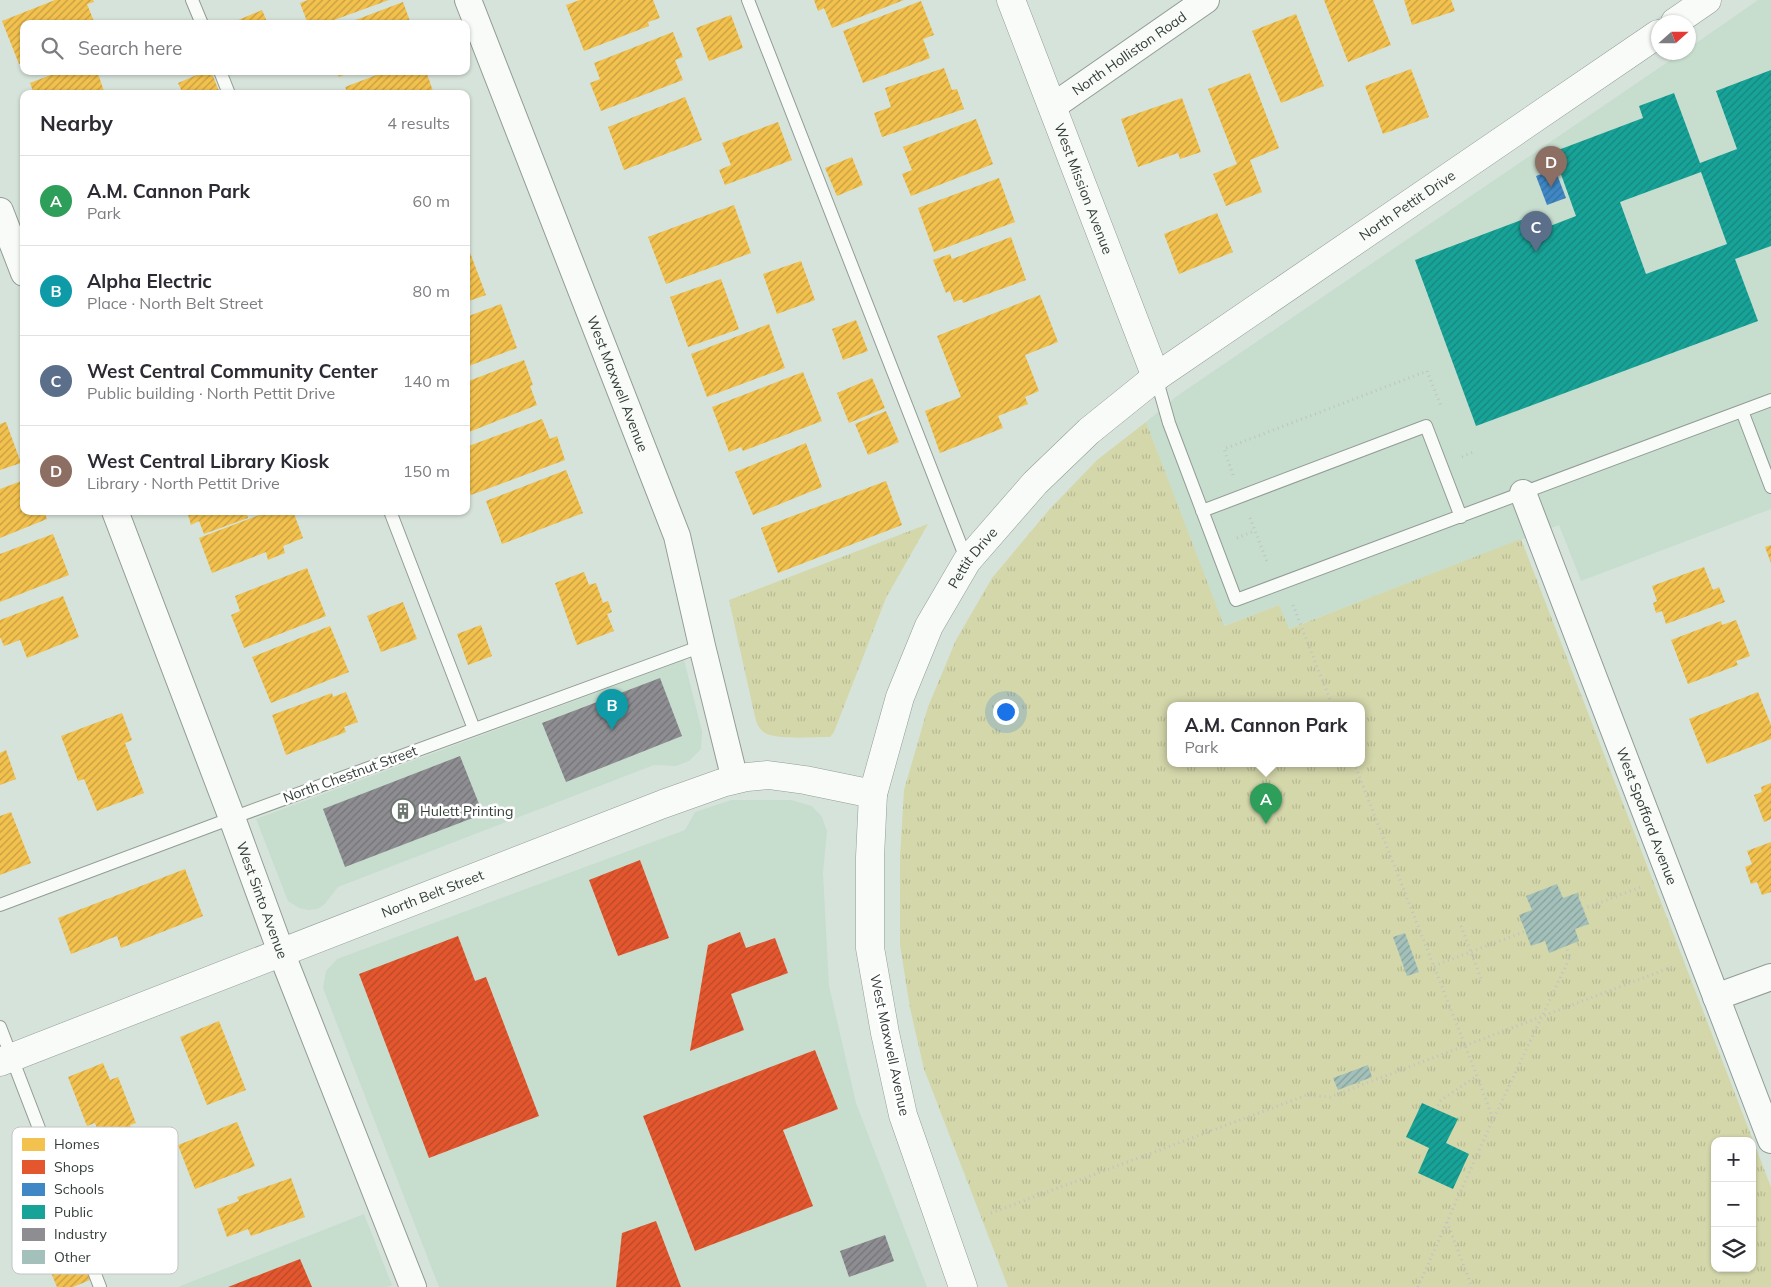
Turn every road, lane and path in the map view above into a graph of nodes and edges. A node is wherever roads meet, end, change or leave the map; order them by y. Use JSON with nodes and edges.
{"nodes":[{"id":1,"x":192,"y":0,"type":"edge"},
{"id":2,"x":468,"y":0,"type":"edge"},
{"id":3,"x":748,"y":0,"type":"edge"},
{"id":4,"x":1011,"y":0,"type":"edge"},
{"id":5,"x":1206,"y":0,"type":"edge"},
{"id":6,"x":1707,"y":0,"type":"edge"},
{"id":7,"x":1685,"y":15,"type":"edge"},
{"id":8,"x":200,"y":20,"type":"edge"},
{"id":9,"x":1651,"y":39,"type":"edge"},
{"id":10,"x":222,"y":75,"type":"edge"},
{"id":11,"x":227,"y":90,"type":"edge"},
{"id":12,"x":1052,"y":108,"type":"junction"},
{"id":13,"x":0,"y":211,"type":"edge"},
{"id":14,"x":20,"y":263,"type":"edge"},
{"id":15,"x":1156,"y":377,"type":"junction"},
{"id":16,"x":1771,"y":400,"type":"edge"},
{"id":17,"x":1742,"y":411,"type":"junction"},
{"id":18,"x":1771,"y":487,"type":"edge"},
{"id":19,"x":1523,"y":494,"type":"junction"},
{"id":20,"x":1202,"y":511,"type":"junction"},
{"id":21,"x":117,"y":515,"type":"edge"},
{"id":22,"x":392,"y":515,"type":"edge"},
{"id":23,"x":1461,"y":517,"type":"junction"},
{"id":24,"x":967,"y":561,"type":"junction"},
{"id":25,"x":702,"y":646,"type":"junction"},
{"id":26,"x":474,"y":729,"type":"junction"},
{"id":27,"x":1356,"y":767,"type":"edge"},
{"id":28,"x":735,"y":780,"type":"junction"},
{"id":29,"x":873,"y":794,"type":"junction"},
{"id":30,"x":232,"y":818,"type":"junction"},
{"id":31,"x":1642,"y":886,"type":"dead end"},
{"id":32,"x":0,"y":905,"type":"edge"},
{"id":33,"x":1583,"y":909,"type":"dead end"},
{"id":34,"x":1461,"y":926,"type":"dead end"},
{"id":35,"x":1526,"y":931,"type":"dead end"},
{"id":36,"x":1566,"y":947,"type":"dead end"},
{"id":37,"x":281,"y":952,"type":"junction"},
{"id":38,"x":1471,"y":952,"type":"junction"},
{"id":39,"x":1434,"y":966,"type":"junction"},
{"id":40,"x":1673,"y":966,"type":"dead end"},
{"id":41,"x":1771,"y":977,"type":"edge"},
{"id":42,"x":1482,"y":981,"type":"dead end"},
{"id":43,"x":1716,"y":997,"type":"junction"},
{"id":44,"x":1542,"y":1017,"type":"junction"},
{"id":45,"x":0,"y":1027,"type":"edge"},
{"id":46,"x":1465,"y":1047,"type":"junction"},
{"id":47,"x":6,"y":1060,"type":"edge"},
{"id":48,"x":1477,"y":1076,"type":"junction"},
{"id":49,"x":1436,"y":1109,"type":"dead end"},
{"id":50,"x":1493,"y":1119,"type":"junction"},
{"id":51,"x":34,"y":1127,"type":"edge"},
{"id":52,"x":1771,"y":1140,"type":"edge"},
{"id":53,"x":991,"y":1213,"type":"dead end"},
{"id":54,"x":1447,"y":1222,"type":"junction"},
{"id":55,"x":95,"y":1274,"type":"edge"},
{"id":56,"x":100,"y":1287,"type":"edge"},
{"id":57,"x":413,"y":1287,"type":"edge"},
{"id":58,"x":963,"y":1287,"type":"edge"},
{"id":59,"x":1418,"y":1287,"type":"edge"},
{"id":60,"x":1472,"y":1287,"type":"edge"}],
"edges":[{"from":1,"to":8,"type":"lane"},
{"from":2,"to":25,"type":"street","name":"West Maxwell Avenue"},
{"from":3,"to":24,"type":"lane"},
{"from":4,"to":12,"type":"street","name":"West Mission Avenue"},
{"from":5,"to":12,"type":"street","name":"North Holliston Road"},
{"from":6,"to":7,"type":"street"},
{"from":9,"to":15,"type":"street","name":"North Pettit Drive"},
{"from":10,"to":11,"type":"lane"},
{"from":12,"to":15,"type":"street","name":"West Mission Avenue"},
{"from":13,"to":14,"type":"street"},
{"from":15,"to":20,"type":"lane"},
{"from":15,"to":24,"type":"street","name":"Pettit Drive"},
{"from":16,"to":17,"type":"lane"},
{"from":17,"to":18,"type":"lane"},
{"from":17,"to":19,"type":"lane"},
{"from":19,"to":23,"type":"lane"},
{"from":19,"to":43,"type":"street","name":"West Spofford Avenue"},
{"from":20,"to":23,"type":"lane"},
{"from":20,"to":23,"type":"lane"},
{"from":21,"to":30,"type":"street","name":"West Sinto Avenue"},
{"from":22,"to":26,"type":"lane"},
{"from":24,"to":29,"type":"street","name":"Pettit Drive"},
{"from":25,"to":26,"type":"lane","name":"North Chestnut Street"},
{"from":25,"to":28,"type":"street","name":"West Maxwell Avenue"},
{"from":26,"to":30,"type":"lane","name":"North Chestnut Street"},
{"from":27,"to":39,"type":"path"},
{"from":28,"to":29,"type":"street","name":"North Belt Street"},
{"from":28,"to":37,"type":"street","name":"North Belt Street"},
{"from":29,"to":58,"type":"street","name":"West Maxwell Avenue"},
{"from":30,"to":32,"type":"lane","name":"North Chestnut Street"},
{"from":30,"to":37,"type":"street","name":"West Sinto Avenue"},
{"from":31,"to":33,"type":"path"},
{"from":34,"to":38,"type":"path"},
{"from":35,"to":38,"type":"path"},
{"from":36,"to":44,"type":"path"},
{"from":37,"to":47,"type":"street","name":"North Belt Street"},
{"from":37,"to":57,"type":"street","name":"West Sinto Avenue"},
{"from":38,"to":39,"type":"path"},
{"from":38,"to":42,"type":"path"},
{"from":39,"to":46,"type":"path"},
{"from":40,"to":44,"type":"path"},
{"from":41,"to":43,"type":"street"},
{"from":43,"to":52,"type":"street","name":"West Spofford Avenue"},
{"from":44,"to":46,"type":"path"},
{"from":44,"to":50,"type":"path"},
{"from":45,"to":47,"type":"lane"},
{"from":46,"to":48,"type":"path"},
{"from":46,"to":53,"type":"path"},
{"from":47,"to":51,"type":"lane"},
{"from":48,"to":49,"type":"path"},
{"from":48,"to":50,"type":"path"},
{"from":50,"to":54,"type":"path"},
{"from":54,"to":59,"type":"path"},
{"from":54,"to":60,"type":"path"},
{"from":55,"to":56,"type":"lane"}]}
